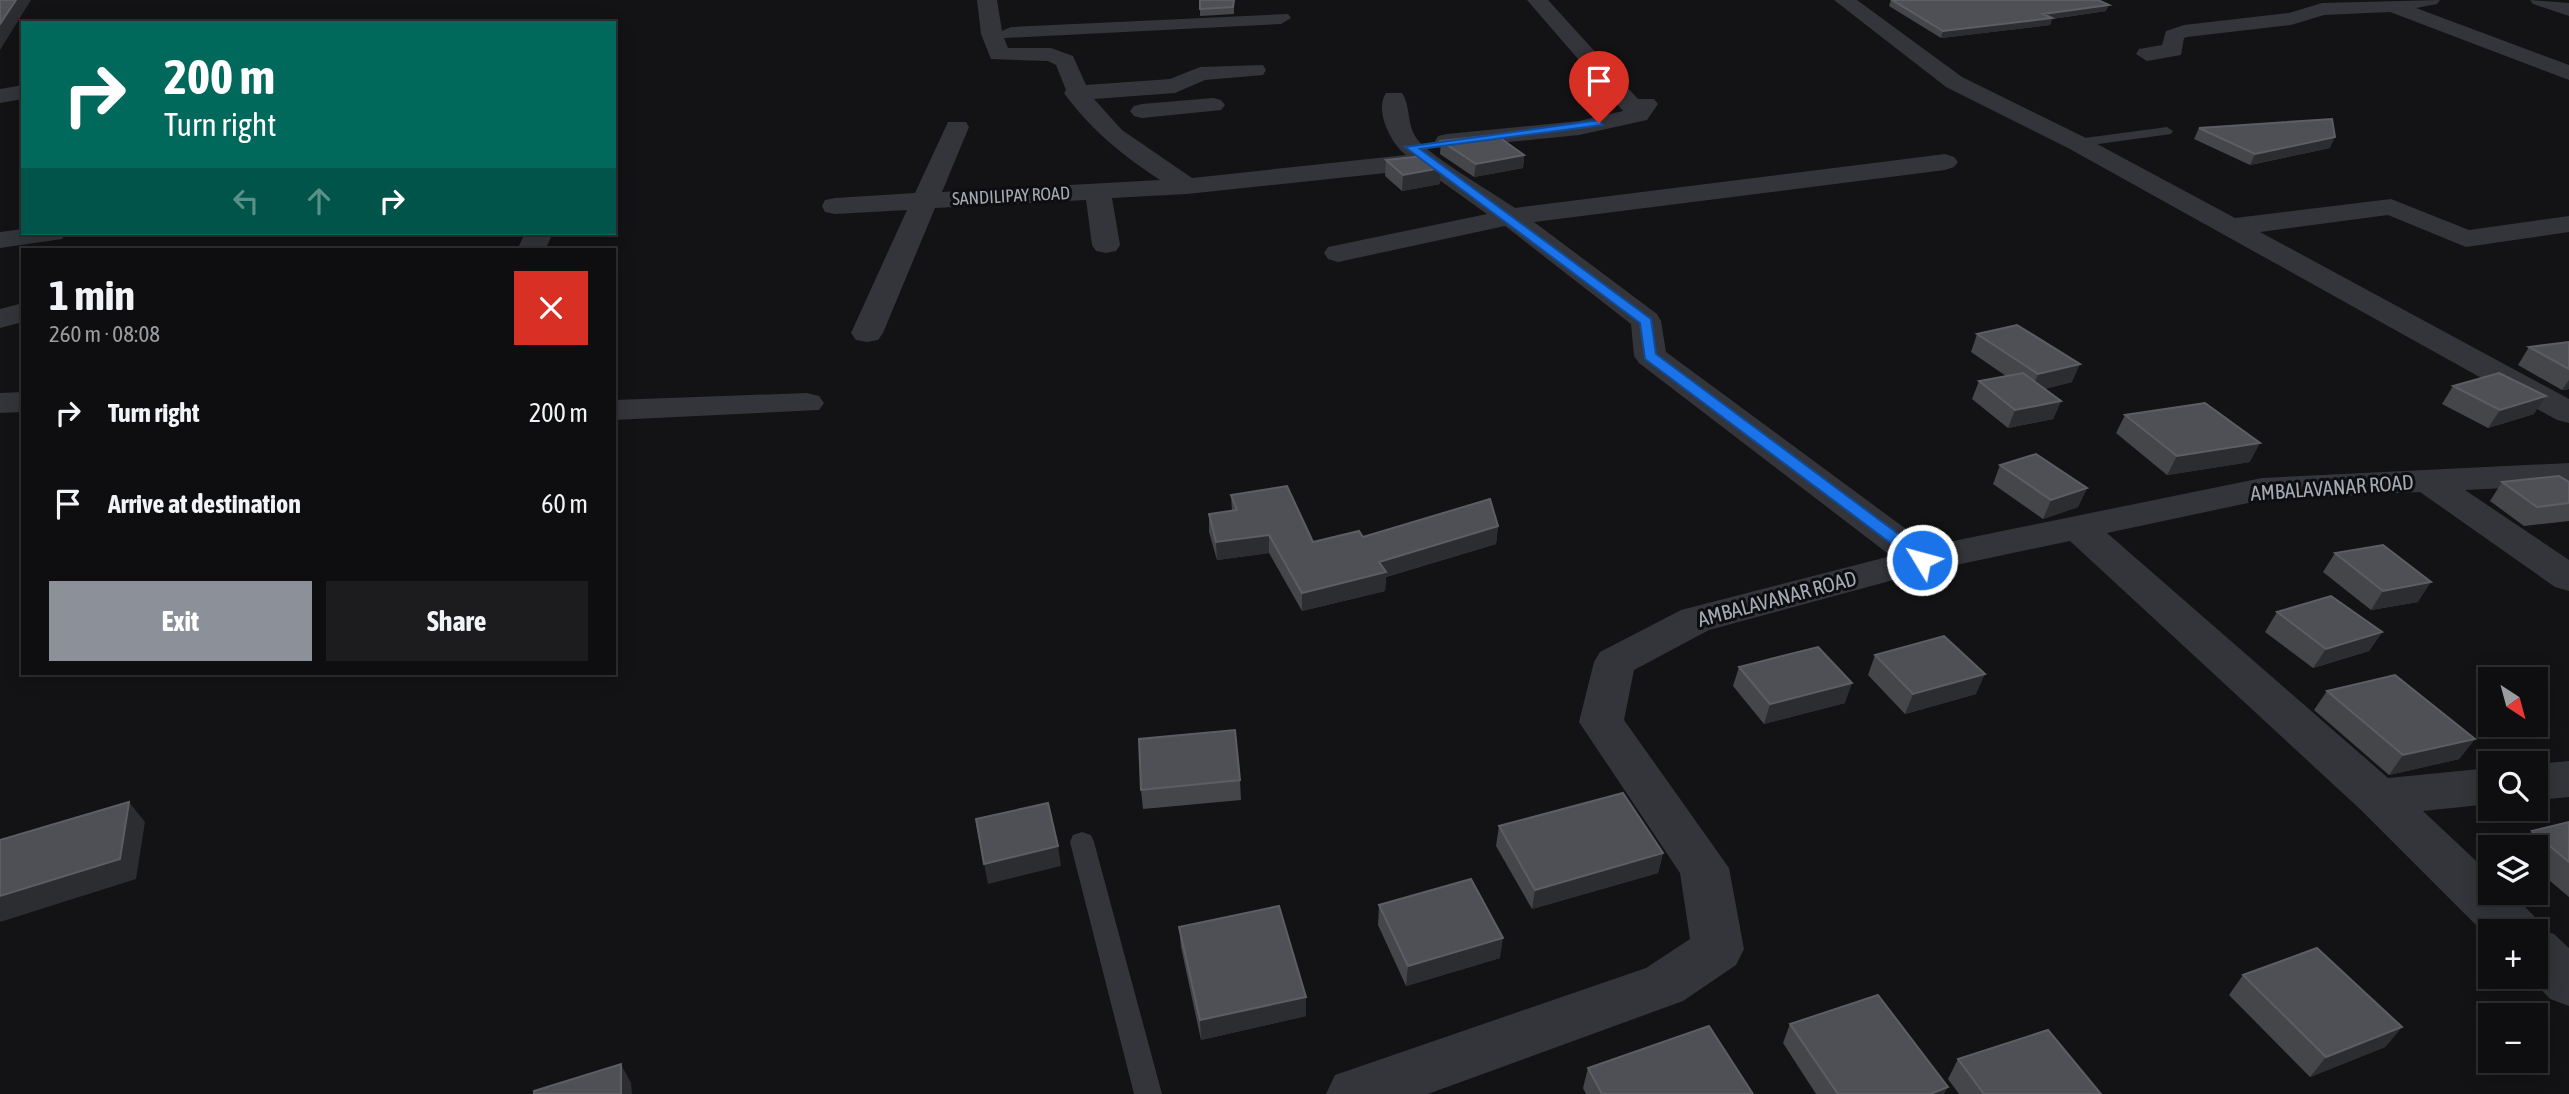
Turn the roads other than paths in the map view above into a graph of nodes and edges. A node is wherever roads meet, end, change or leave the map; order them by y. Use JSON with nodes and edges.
{"nodes":[{"id":1,"x":987,"y":0,"type":"edge"},
{"id":2,"x":1537,"y":0,"type":"edge"},
{"id":3,"x":1844,"y":0,"type":"edge"},
{"id":4,"x":2430,"y":0,"type":"edge"},
{"id":5,"x":2540,"y":0,"type":"edge"},
{"id":6,"x":2392,"y":6,"type":"junction"},
{"id":7,"x":2569,"y":10,"type":"edge"},
{"id":8,"x":1281,"y":18,"type":"dead end"},
{"id":9,"x":992,"y":34,"type":"junction"},
{"id":10,"x":2147,"y":54,"type":"dead end"},
{"id":11,"x":1255,"y":70,"type":"dead end"},
{"id":12,"x":2569,"y":73,"type":"edge"},
{"id":13,"x":21,"y":92,"type":"edge"},
{"id":14,"x":1076,"y":93,"type":"junction"},
{"id":15,"x":0,"y":96,"type":"edge"},
{"id":16,"x":1394,"y":98,"type":"dead end"},
{"id":17,"x":1213,"y":105,"type":"dead end"},
{"id":18,"x":1091,"y":115,"type":"junction"},
{"id":19,"x":957,"y":127,"type":"dead end"},
{"id":20,"x":2167,"y":131,"type":"dead end"},
{"id":21,"x":2077,"y":144,"type":"junction"},
{"id":22,"x":1418,"y":154,"type":"junction"},
{"id":23,"x":1945,"y":162,"type":"dead end"},
{"id":24,"x":1187,"y":186,"type":"junction"},
{"id":25,"x":1098,"y":191,"type":"junction"},
{"id":26,"x":925,"y":201,"type":"junction"},
{"id":27,"x":835,"y":205,"type":"dead end"},
{"id":28,"x":1510,"y":217,"type":"junction"},
{"id":29,"x":2569,"y":224,"type":"edge"},
{"id":30,"x":2233,"y":228,"type":"junction"},
{"id":31,"x":37,"y":235,"type":"edge"},
{"id":32,"x":0,"y":240,"type":"edge"},
{"id":33,"x":1106,"y":245,"type":"dead end"},
{"id":34,"x":1338,"y":253,"type":"dead end"},
{"id":35,"x":21,"y":313,"type":"edge"},
{"id":36,"x":0,"y":318,"type":"edge"},
{"id":37,"x":867,"y":333,"type":"dead end"},
{"id":38,"x":21,"y":402,"type":"edge"},
{"id":39,"x":0,"y":403,"type":"edge"},
{"id":40,"x":807,"y":403,"type":"dead end"},
{"id":41,"x":616,"y":410,"type":"edge"},
{"id":42,"x":2569,"y":413,"type":"edge"},
{"id":43,"x":2569,"y":474,"type":"edge"},
{"id":44,"x":2429,"y":482,"type":"junction"},
{"id":45,"x":2077,"y":527,"type":"junction"},
{"id":46,"x":1922,"y":560,"type":"junction"},
{"id":47,"x":2569,"y":578,"type":"edge"},
{"id":48,"x":2569,"y":779,"type":"edge"},
{"id":49,"x":2548,"y":781,"type":"edge"},
{"id":50,"x":2478,"y":787,"type":"edge"},
{"id":51,"x":2378,"y":797,"type":"junction"},
{"id":52,"x":1082,"y":842,"type":"dead end"},
{"id":53,"x":2504,"y":919,"type":"edge"},
{"id":54,"x":2548,"y":962,"type":"edge"},
{"id":55,"x":2569,"y":983,"type":"edge"},
{"id":56,"x":1148,"y":1094,"type":"edge"},
{"id":57,"x":1355,"y":1094,"type":"edge"}],
"edges":[{"from":1,"to":9,"type":"street"},
{"from":2,"to":22,"type":"street","name":"SANDILIPAY ROAD"},
{"from":3,"to":21,"type":"street"},
{"from":4,"to":6,"type":"street"},
{"from":5,"to":7,"type":"street"},
{"from":6,"to":10,"type":"street"},
{"from":6,"to":12,"type":"street"},
{"from":8,"to":9,"type":"street"},
{"from":9,"to":14,"type":"street"},
{"from":11,"to":14,"type":"street"},
{"from":13,"to":15,"type":"street"},
{"from":14,"to":18,"type":"street"},
{"from":16,"to":22,"type":"street"},
{"from":17,"to":18,"type":"street"},
{"from":18,"to":24,"type":"street"},
{"from":19,"to":26,"type":"street"},
{"from":20,"to":21,"type":"lane"},
{"from":21,"to":30,"type":"street"},
{"from":22,"to":24,"type":"street","name":"SANDILIPAY ROAD"},
{"from":22,"to":28,"type":"street"},
{"from":23,"to":28,"type":"street"},
{"from":24,"to":25,"type":"street","name":"SANDILIPAY ROAD"},
{"from":25,"to":26,"type":"street","name":"SANDILIPAY ROAD"},
{"from":25,"to":33,"type":"street"},
{"from":26,"to":27,"type":"street","name":"SANDILIPAY ROAD"},
{"from":26,"to":37,"type":"street"},
{"from":28,"to":34,"type":"street"},
{"from":28,"to":46,"type":"street"},
{"from":29,"to":30,"type":"street"},
{"from":30,"to":42,"type":"street"},
{"from":31,"to":32,"type":"street"},
{"from":35,"to":36,"type":"street"},
{"from":38,"to":39,"type":"street"},
{"from":40,"to":41,"type":"street"},
{"from":43,"to":44,"type":"street","name":"AMBALAVANAR ROAD"},
{"from":44,"to":45,"type":"street","name":"AMBALAVANAR ROAD"},
{"from":44,"to":47,"type":"street"},
{"from":45,"to":46,"type":"street","name":"AMBALAVANAR ROAD"},
{"from":45,"to":51,"type":"street"},
{"from":46,"to":57,"type":"street","name":"AMBALAVANAR ROAD"},
{"from":48,"to":49,"type":"street"},
{"from":50,"to":51,"type":"street"},
{"from":51,"to":53,"type":"street"},
{"from":52,"to":56,"type":"lane"},
{"from":54,"to":55,"type":"street"}]}
